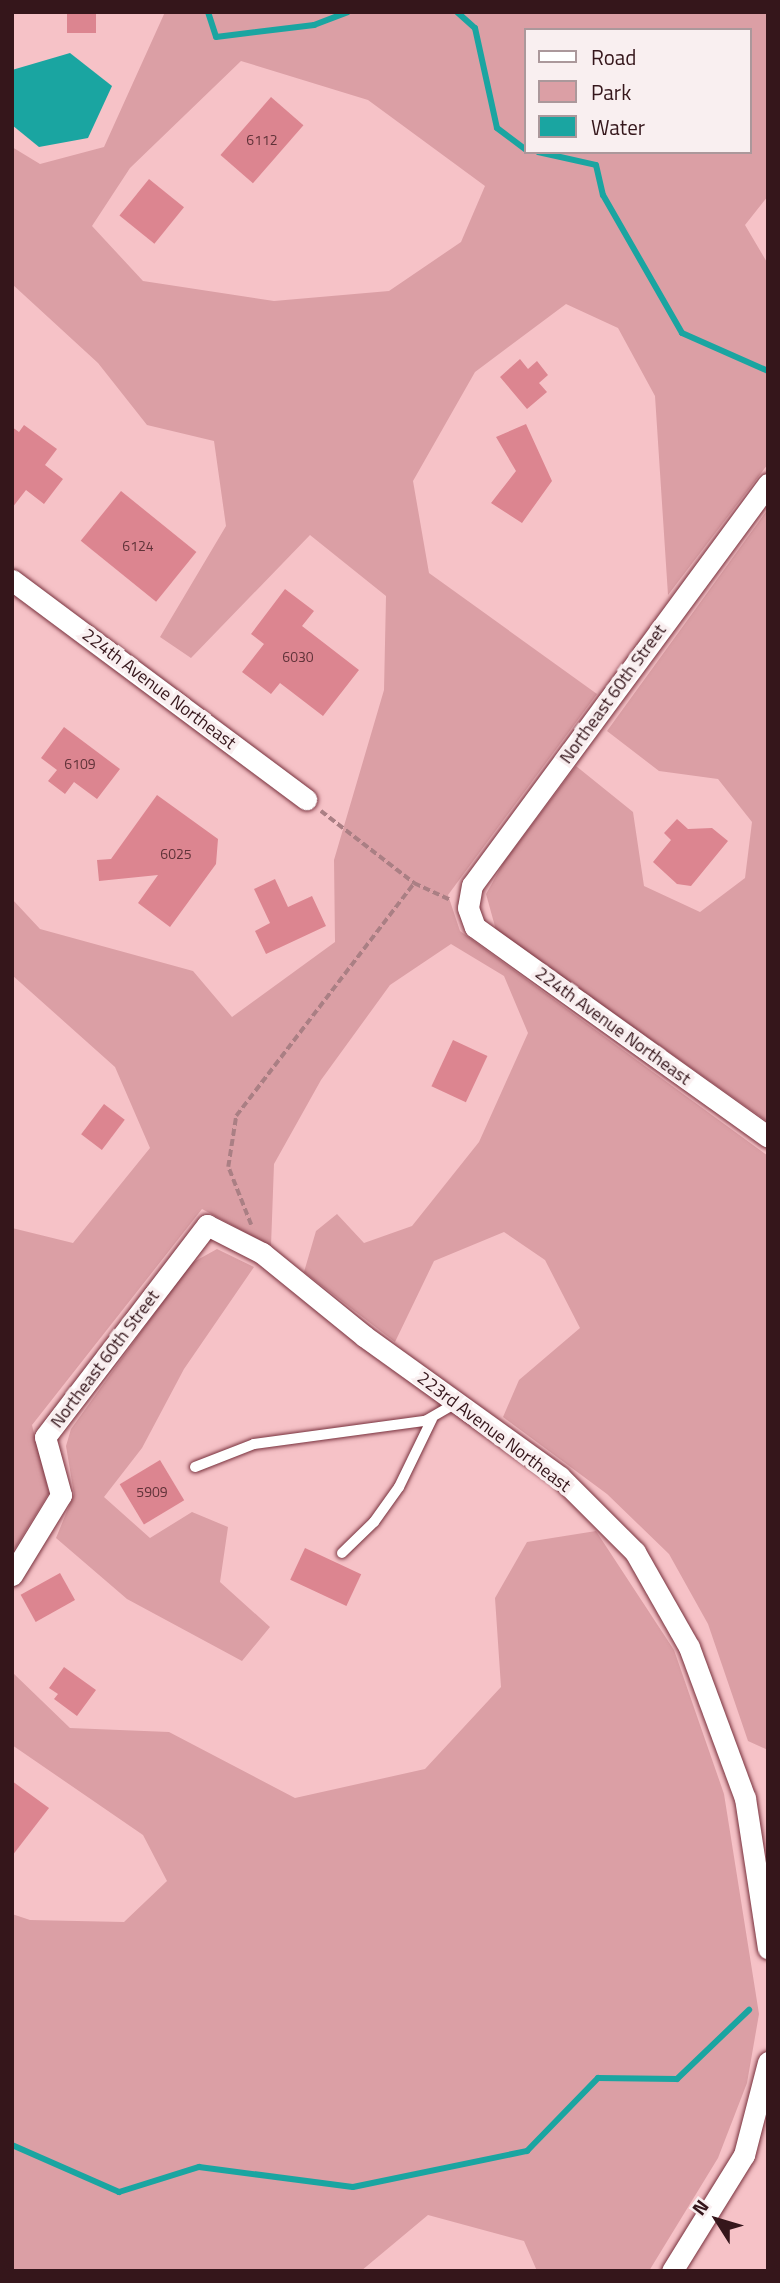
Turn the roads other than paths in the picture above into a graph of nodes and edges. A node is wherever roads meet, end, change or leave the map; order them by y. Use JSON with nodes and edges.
{"nodes":[{"id":1,"x":768,"y":484,"type":"edge"},
{"id":2,"x":12,"y":580,"type":"edge"},
{"id":3,"x":306,"y":799,"type":"road end"},
{"id":4,"x":468,"y":908,"type":"joint"},
{"id":5,"x":768,"y":1137,"type":"edge"},
{"id":6,"x":207,"y":1225,"type":"joint"},
{"id":7,"x":456,"y":1403,"type":"junction"},
{"id":8,"x":432,"y":1419,"type":"junction"},
{"id":9,"x":195,"y":1467,"type":"dead end"},
{"id":10,"x":342,"y":1553,"type":"dead end"},
{"id":11,"x":12,"y":1575,"type":"edge"},
{"id":12,"x":768,"y":1948,"type":"edge"},
{"id":13,"x":768,"y":2062,"type":"edge"},
{"id":14,"x":672,"y":2271,"type":"edge"}],
"edges":[{"from":1,"to":4,"type":"street","name":"Northeast 60th Street"},
{"from":2,"to":3,"type":"street","name":"224th Avenue Northeast"},
{"from":4,"to":5,"type":"street","name":"224th Avenue Northeast"},
{"from":6,"to":7,"type":"street","name":"223rd Avenue Northeast"},
{"from":6,"to":11,"type":"street","name":"Northeast 60th Street"},
{"from":7,"to":8,"type":"lane"},
{"from":7,"to":12,"type":"street","name":"223rd Avenue Northeast"},
{"from":8,"to":9,"type":"lane"},
{"from":8,"to":10,"type":"lane"},
{"from":13,"to":14,"type":"street"}]}
